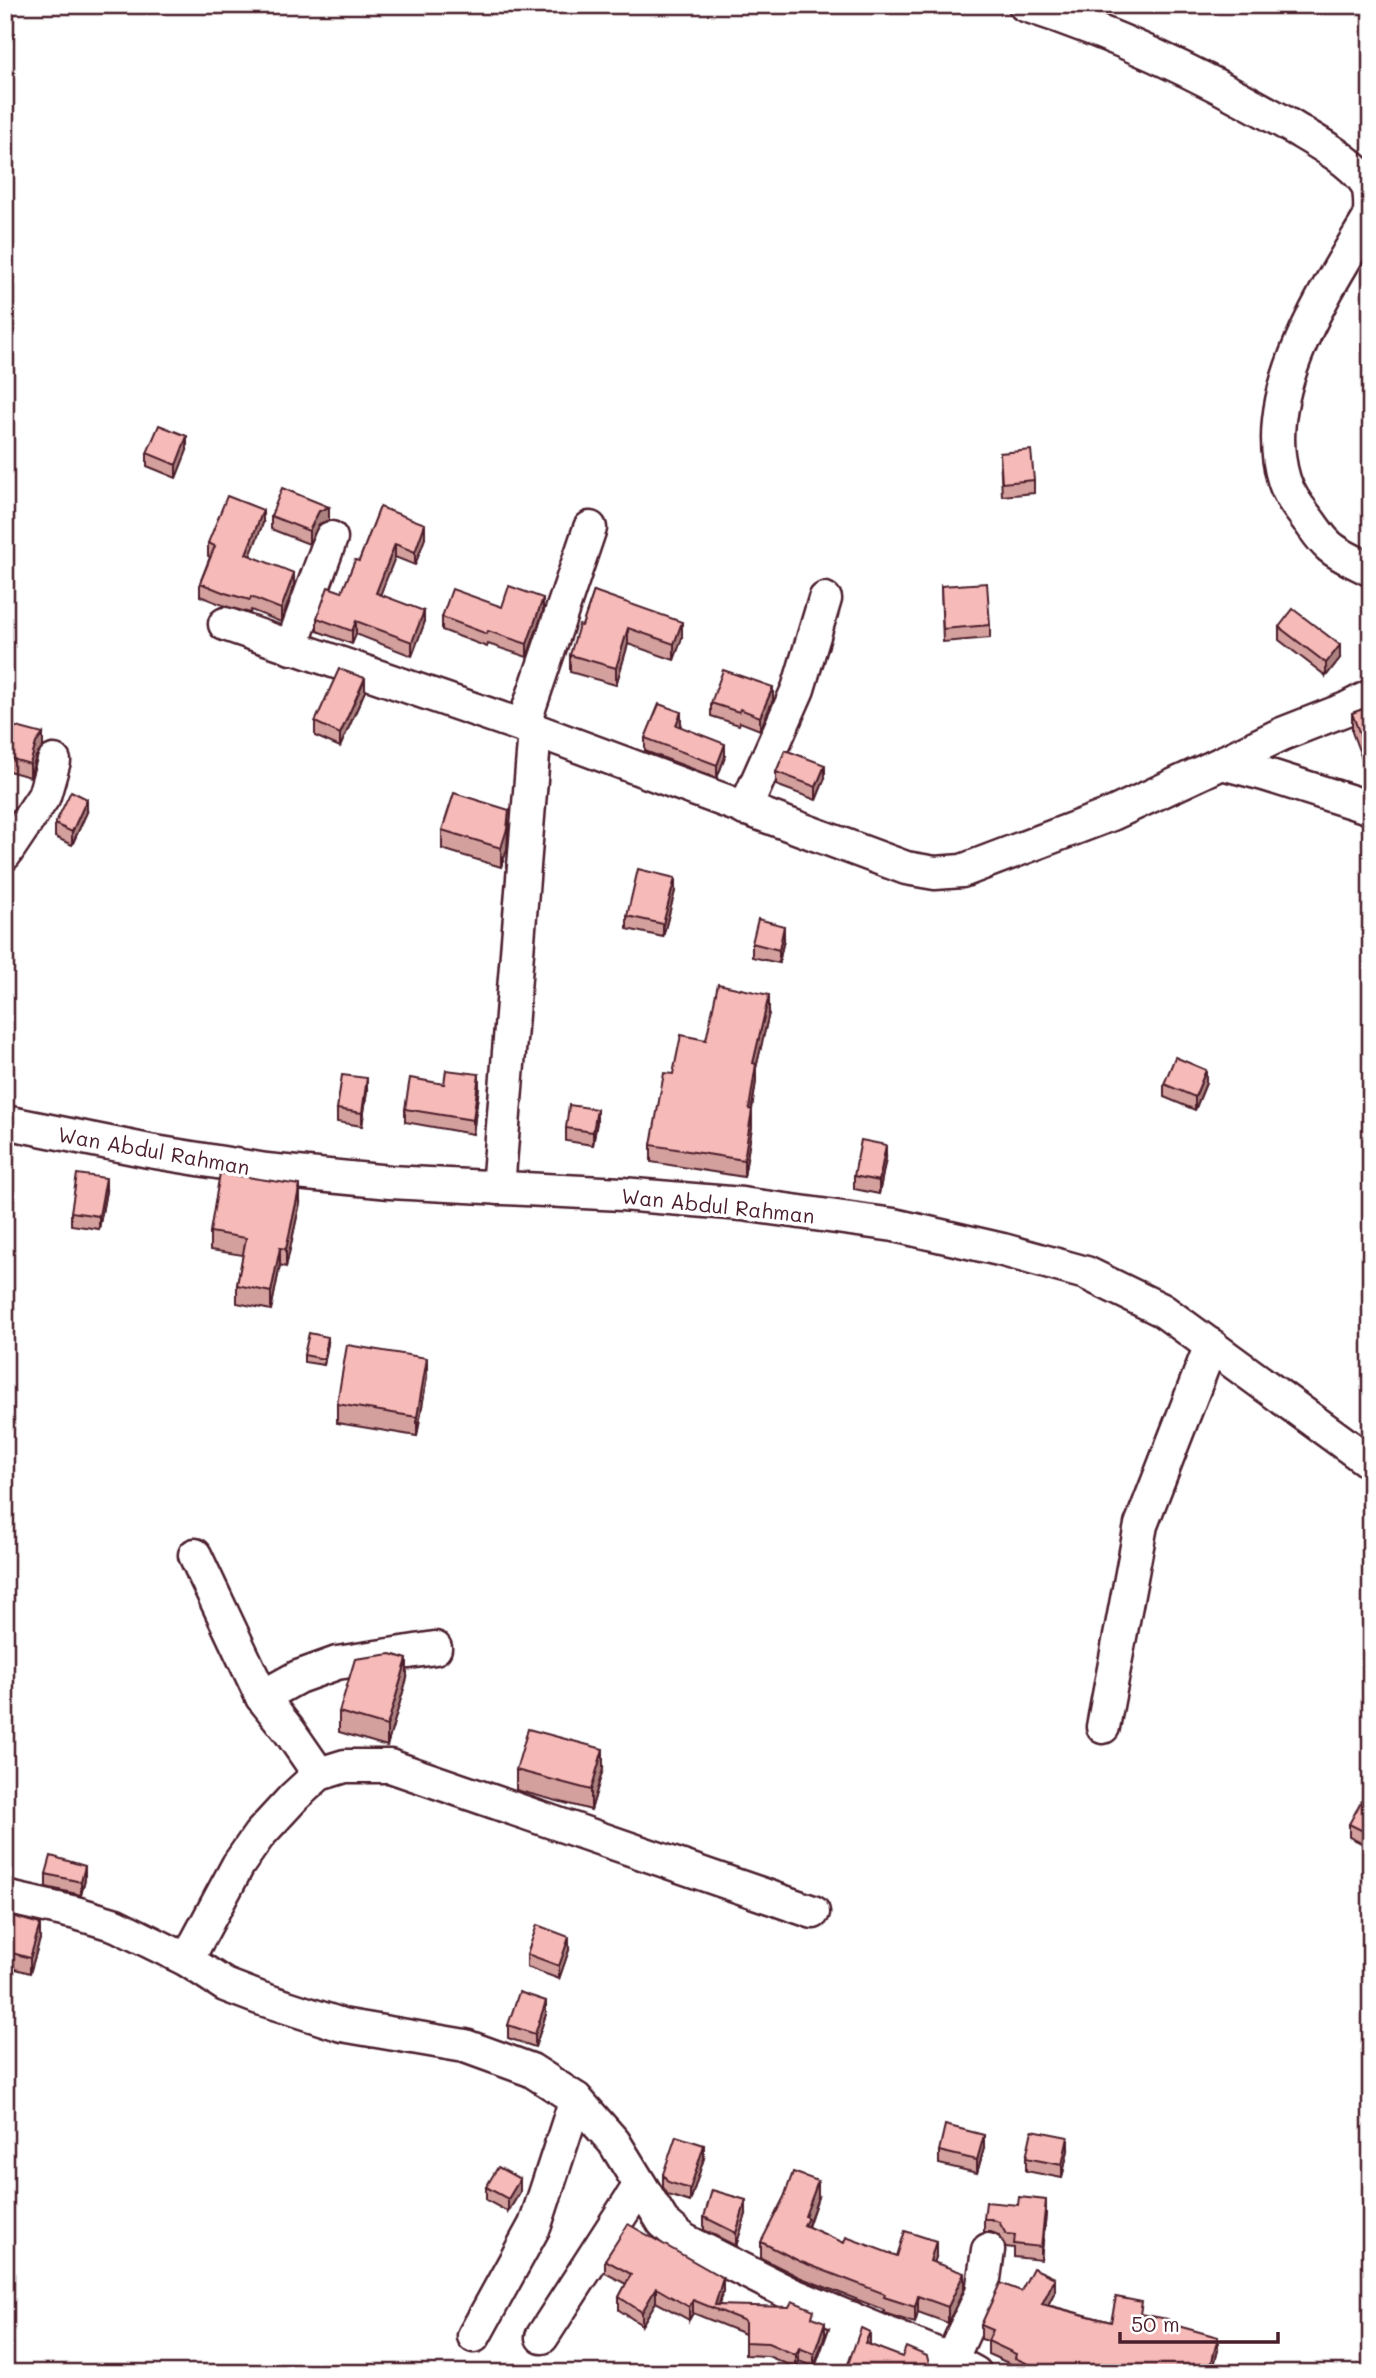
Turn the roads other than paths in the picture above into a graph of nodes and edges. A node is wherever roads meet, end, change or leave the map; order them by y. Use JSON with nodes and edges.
{"nodes":[{"id":1,"x":1026,"y":5,"type":"edge"},
{"id":2,"x":590,"y":528,"type":"dead end"},
{"id":3,"x":331,"y":538,"type":"dead end"},
{"id":4,"x":1371,"y":570,"type":"edge"},
{"id":5,"x":825,"y":599,"type":"dead end"},
{"id":6,"x":225,"y":624,"type":"dead end"},
{"id":7,"x":291,"y":648,"type":"junction"},
{"id":8,"x":1371,"y":696,"type":"edge"},
{"id":9,"x":529,"y":728,"type":"junction"},
{"id":10,"x":54,"y":761,"type":"dead end"},
{"id":11,"x":1222,"y":763,"type":"junction"},
{"id":12,"x":1371,"y":808,"type":"edge"},
{"id":13,"x":745,"y":809,"type":"junction"},
{"id":14,"x":5,"y":854,"type":"edge"},
{"id":15,"x":5,"y":1122,"type":"edge"},
{"id":16,"x":498,"y":1188,"type":"junction"},
{"id":17,"x":1211,"y":1345,"type":"junction"},
{"id":18,"x":1371,"y":1463,"type":"edge"},
{"id":19,"x":195,"y":1555,"type":"dead end"},
{"id":20,"x":435,"y":1648,"type":"dead end"},
{"id":21,"x":262,"y":1698,"type":"junction"},
{"id":22,"x":1103,"y":1727,"type":"dead end"},
{"id":23,"x":319,"y":1774,"type":"junction"},
{"id":24,"x":5,"y":1897,"type":"edge"},
{"id":25,"x":813,"y":1912,"type":"dead end"},
{"id":26,"x":187,"y":1960,"type":"junction"},
{"id":27,"x":576,"y":2099,"type":"junction"},
{"id":28,"x":640,"y":2185,"type":"junction"},
{"id":29,"x":988,"y":2249,"type":"dead end"},
{"id":30,"x":851,"y":2318,"type":"junction"},
{"id":31,"x":474,"y":2336,"type":"dead end"},
{"id":32,"x":542,"y":2337,"type":"dead end"},
{"id":33,"x":957,"y":2369,"type":"edge"},
{"id":34,"x":831,"y":2373,"type":"edge"}],
"edges":[{"from":1,"to":4,"type":"street"},
{"from":2,"to":9,"type":"street"},
{"from":3,"to":7,"type":"street"},
{"from":5,"to":13,"type":"street"},
{"from":6,"to":7,"type":"street"},
{"from":7,"to":9,"type":"street"},
{"from":8,"to":11,"type":"street"},
{"from":9,"to":13,"type":"street"},
{"from":9,"to":16,"type":"street"},
{"from":10,"to":14,"type":"street"},
{"from":11,"to":12,"type":"street"},
{"from":11,"to":13,"type":"street"},
{"from":15,"to":16,"type":"street","name":"Wan Abdul Rahman"},
{"from":16,"to":17,"type":"street","name":"Wan Abdul Rahman"},
{"from":17,"to":18,"type":"street","name":"Wan Abdul Rahman"},
{"from":17,"to":22,"type":"street"},
{"from":19,"to":21,"type":"street"},
{"from":20,"to":21,"type":"street"},
{"from":21,"to":23,"type":"street"},
{"from":23,"to":25,"type":"street"},
{"from":23,"to":26,"type":"street"},
{"from":24,"to":26,"type":"street"},
{"from":26,"to":27,"type":"street"},
{"from":27,"to":28,"type":"street"},
{"from":27,"to":31,"type":"street"},
{"from":28,"to":30,"type":"street"},
{"from":28,"to":32,"type":"street"},
{"from":29,"to":33,"type":"street"},
{"from":30,"to":33,"type":"street"},
{"from":30,"to":34,"type":"street"}]}
